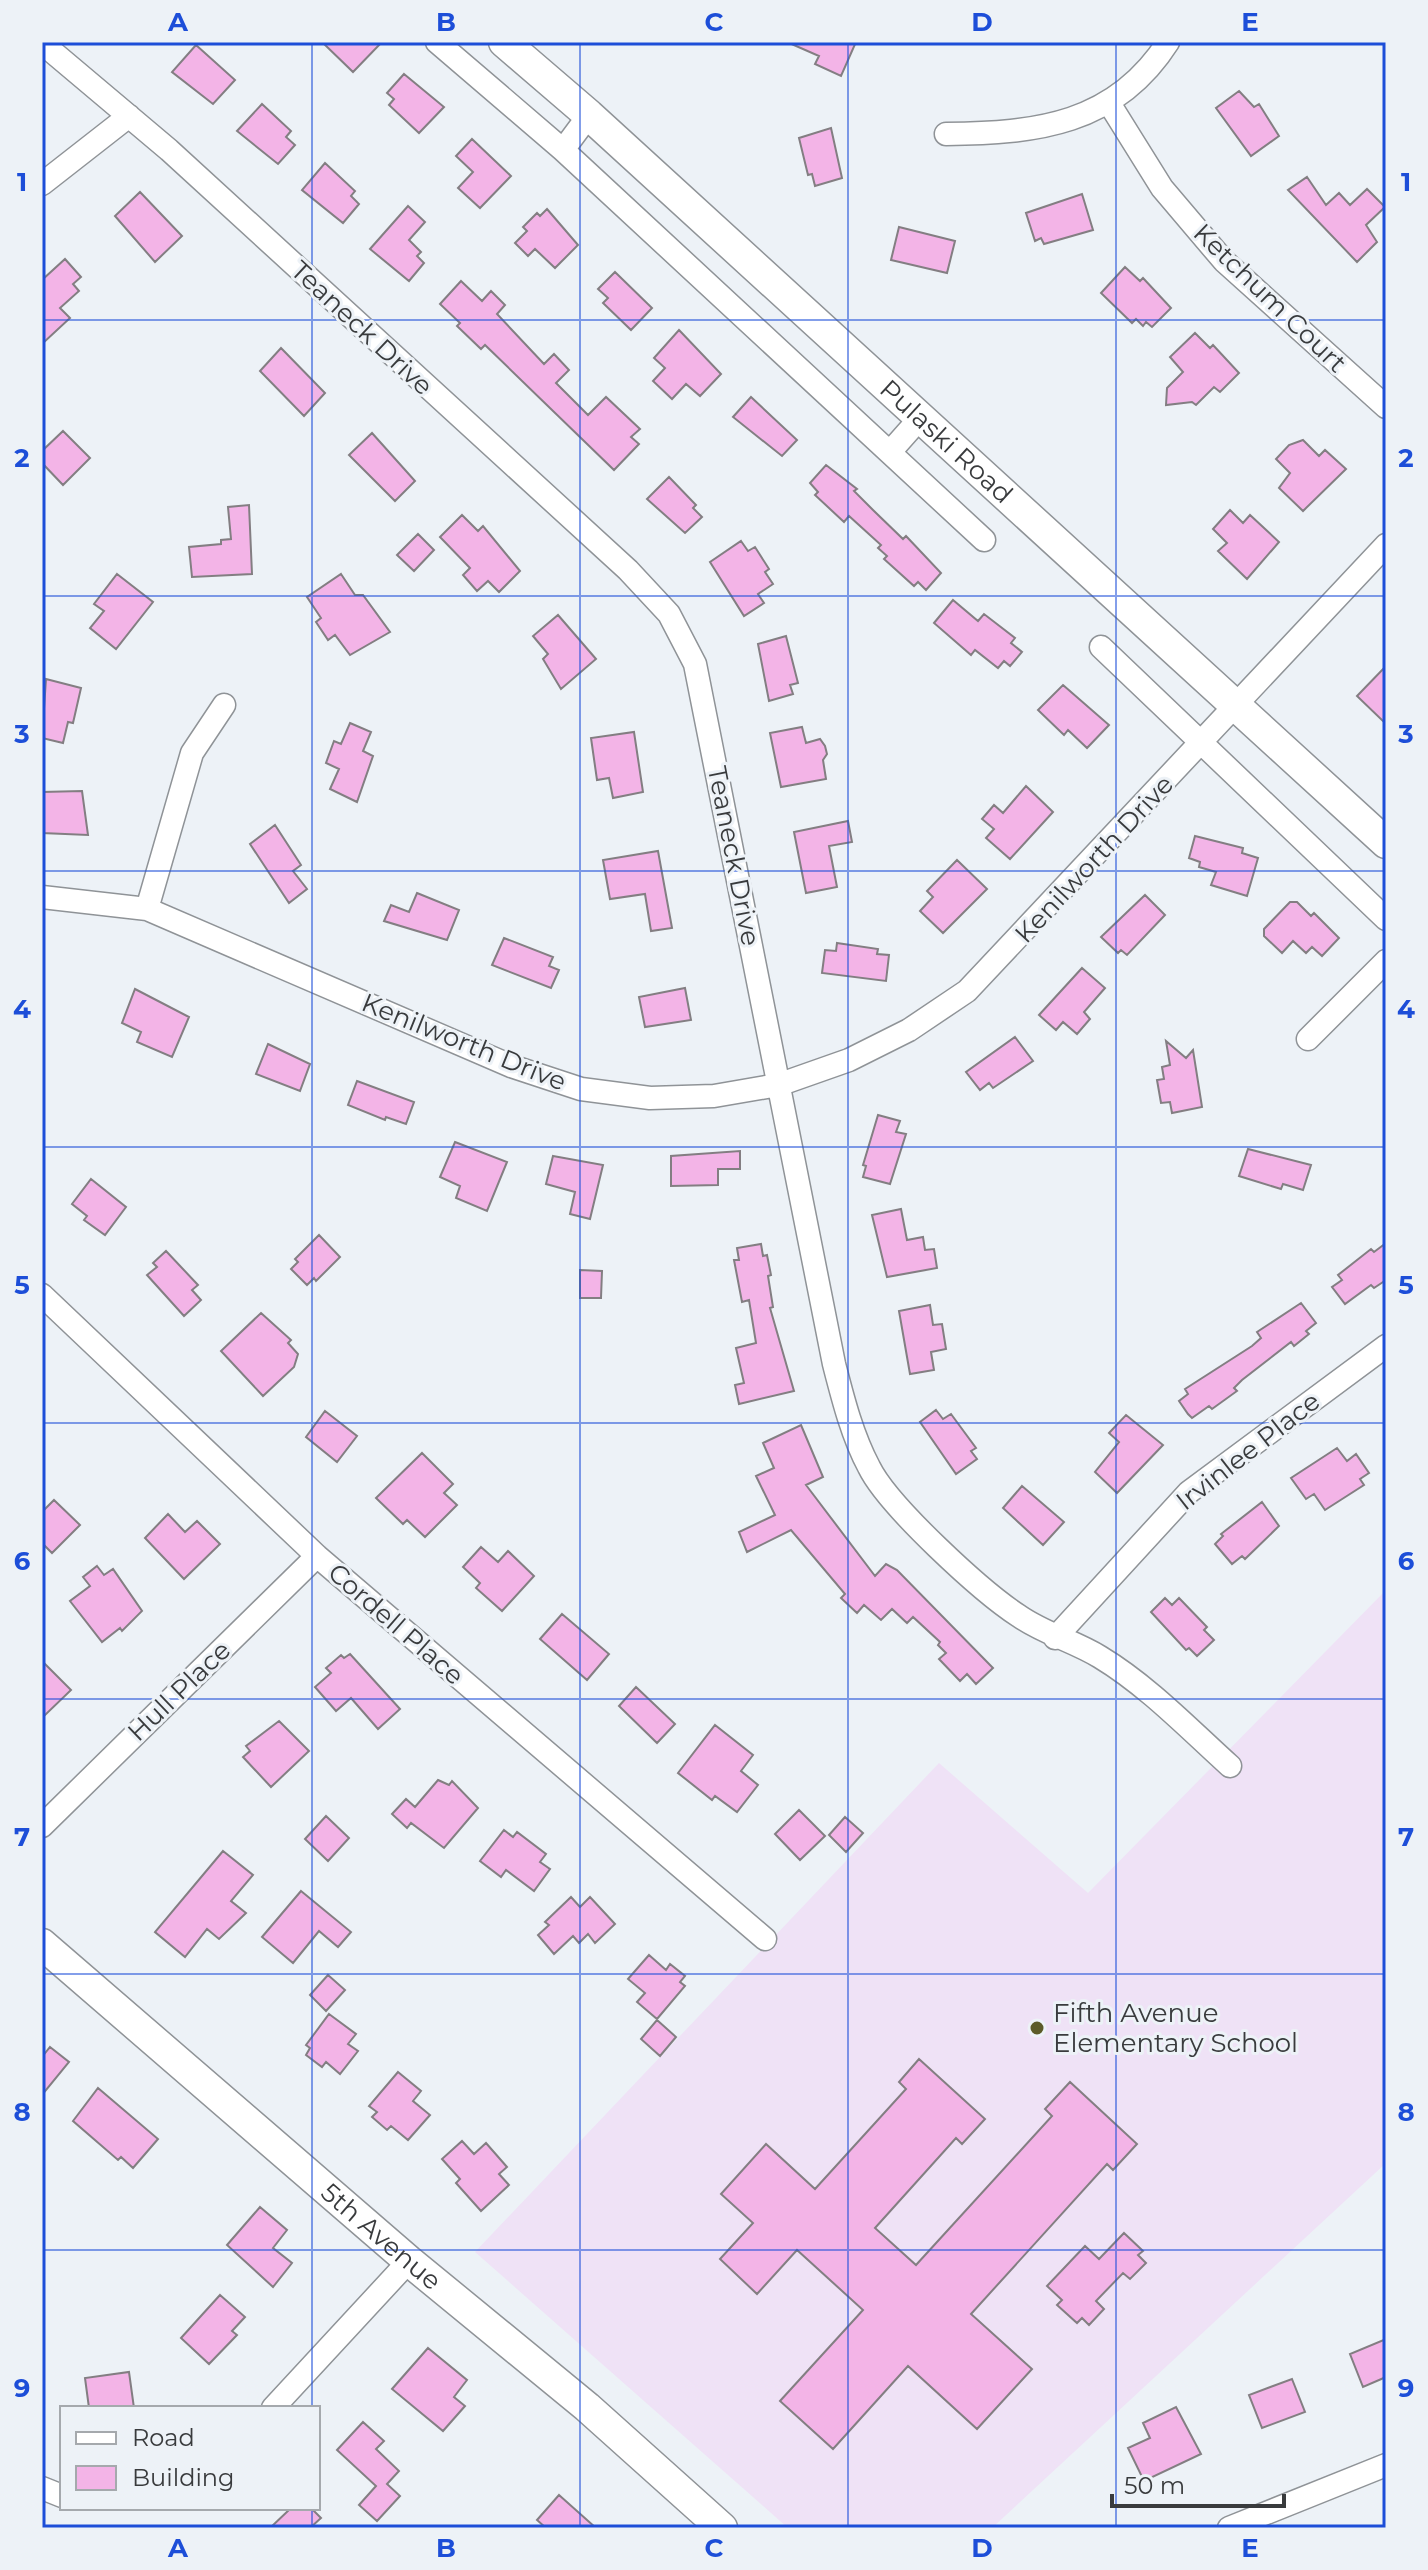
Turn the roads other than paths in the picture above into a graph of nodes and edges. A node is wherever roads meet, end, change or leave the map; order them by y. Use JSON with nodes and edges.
{"nodes":[{"id":1,"x":437,"y":42,"type":"edge"},
{"id":2,"x":504,"y":42,"type":"edge"},
{"id":3,"x":1168,"y":42,"type":"edge"},
{"id":4,"x":42,"y":43,"type":"edge"},
{"id":5,"x":1109,"y":103,"type":"junction"},
{"id":6,"x":589,"y":115,"type":"junction"},
{"id":7,"x":129,"y":116,"type":"junction"},
{"id":8,"x":946,"y":134,"type":"dead end"},
{"id":9,"x":563,"y":150,"type":"junction"},
{"id":10,"x":42,"y":184,"type":"edge"},
{"id":11,"x":1386,"y":407,"type":"edge"},
{"id":12,"x":921,"y":417,"type":"junction"},
{"id":13,"x":890,"y":452,"type":"junction"},
{"id":14,"x":984,"y":540,"type":"dead end"},
{"id":15,"x":1386,"y":545,"type":"edge"},
{"id":16,"x":1101,"y":647,"type":"dead end"},
{"id":17,"x":224,"y":705,"type":"dead end"},
{"id":18,"x":1238,"y":706,"type":"junction"},
{"id":19,"x":1203,"y":743,"type":"junction"},
{"id":20,"x":1386,"y":843,"type":"edge"},
{"id":21,"x":42,"y":897,"type":"edge"},
{"id":22,"x":147,"y":909,"type":"junction"},
{"id":23,"x":1386,"y":919,"type":"edge"},
{"id":24,"x":1386,"y":961,"type":"edge"},
{"id":25,"x":1308,"y":1039,"type":"dead end"},
{"id":26,"x":778,"y":1085,"type":"junction"},
{"id":27,"x":42,"y":1295,"type":"edge"},
{"id":28,"x":1386,"y":1346,"type":"edge"},
{"id":29,"x":317,"y":1556,"type":"junction"},
{"id":30,"x":1055,"y":1638,"type":"junction"},
{"id":31,"x":1230,"y":1766,"type":"dead end"},
{"id":32,"x":42,"y":1826,"type":"edge"},
{"id":33,"x":765,"y":1939,"type":"dead end"},
{"id":34,"x":42,"y":1944,"type":"edge"},
{"id":35,"x":409,"y":2261,"type":"junction"},
{"id":36,"x":275,"y":2406,"type":"edge"},
{"id":37,"x":1386,"y":2465,"type":"edge"},
{"id":38,"x":722,"y":2528,"type":"edge"},
{"id":39,"x":1229,"y":2528,"type":"edge"}],
"edges":[{"from":1,"to":9,"type":"street"},
{"from":2,"to":6,"type":"main road","name":"Pulaski Road"},
{"from":3,"to":5,"type":"street"},
{"from":4,"to":7,"type":"street","name":"Teaneck Drive"},
{"from":5,"to":8,"type":"street"},
{"from":5,"to":11,"type":"street","name":"Ketchum Court"},
{"from":6,"to":9,"type":"street"},
{"from":6,"to":12,"type":"main road","name":"Pulaski Road"},
{"from":7,"to":10,"type":"street"},
{"from":7,"to":26,"type":"street","name":"Teaneck Drive"},
{"from":9,"to":13,"type":"street"},
{"from":12,"to":13,"type":"street"},
{"from":12,"to":18,"type":"main road","name":"Pulaski Road"},
{"from":13,"to":14,"type":"street"},
{"from":15,"to":18,"type":"street","name":"Kenilworth Drive"},
{"from":16,"to":19,"type":"street"},
{"from":17,"to":22,"type":"street"},
{"from":18,"to":19,"type":"street","name":"Kenilworth Drive"},
{"from":18,"to":20,"type":"main road","name":"Pulaski Road"},
{"from":19,"to":23,"type":"street"},
{"from":19,"to":26,"type":"street","name":"Kenilworth Drive"},
{"from":21,"to":22,"type":"street","name":"Kenilworth Drive"},
{"from":22,"to":26,"type":"street","name":"Kenilworth Drive"},
{"from":24,"to":25,"type":"street"},
{"from":26,"to":30,"type":"street","name":"Teaneck Drive"},
{"from":27,"to":29,"type":"street","name":"Cordell Place"},
{"from":28,"to":30,"type":"street","name":"Irvinlee Place"},
{"from":29,"to":32,"type":"street","name":"Hull Place"},
{"from":29,"to":33,"type":"street","name":"Cordell Place"},
{"from":30,"to":31,"type":"street","name":"Teaneck Drive"},
{"from":34,"to":35,"type":"main road","name":"5th Avenue"},
{"from":35,"to":36,"type":"street"},
{"from":35,"to":38,"type":"main road","name":"5th Avenue"},
{"from":37,"to":39,"type":"street"}]}
